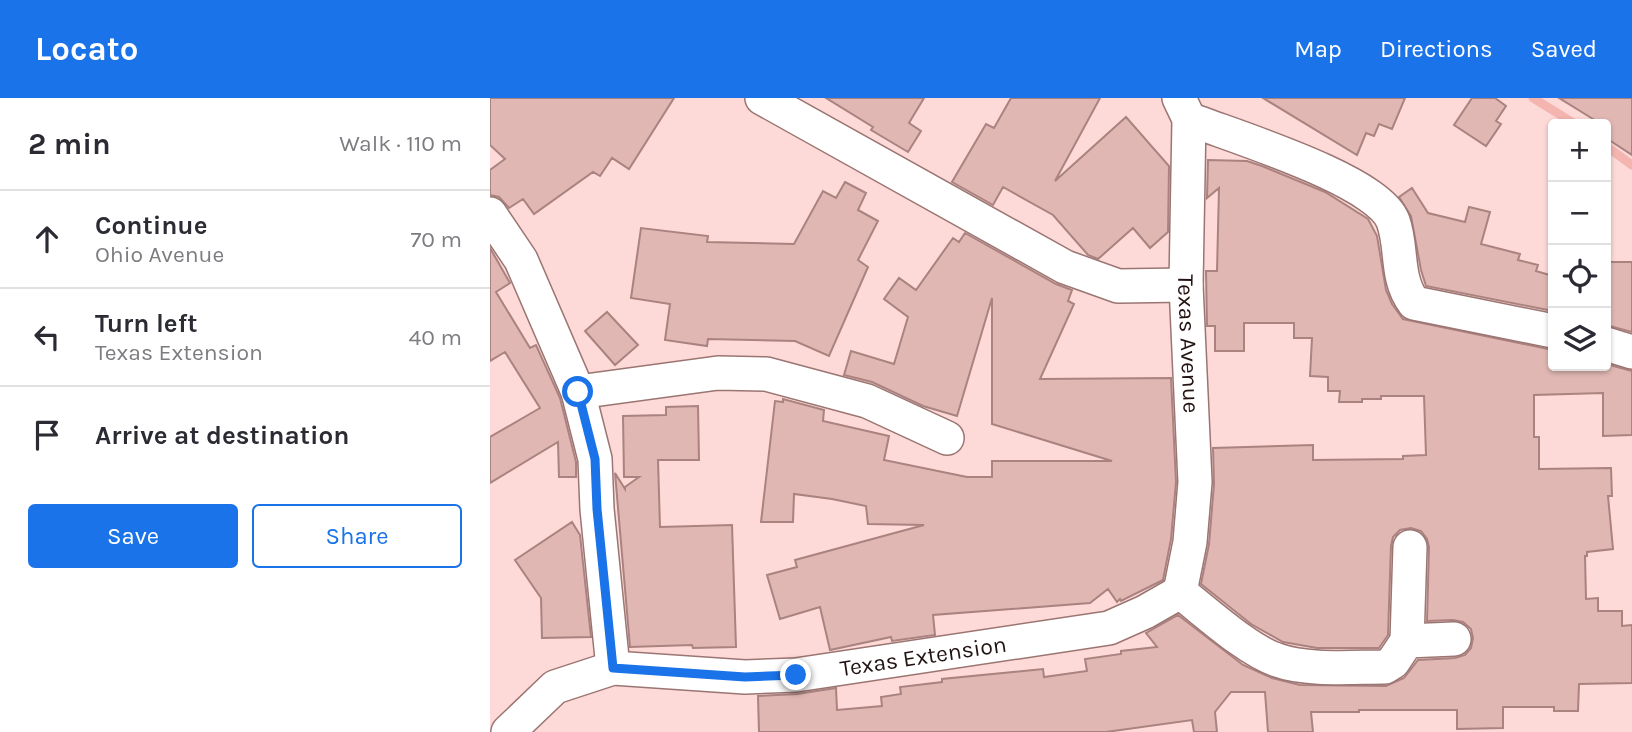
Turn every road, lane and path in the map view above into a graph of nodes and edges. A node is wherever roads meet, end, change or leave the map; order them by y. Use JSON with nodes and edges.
{"nodes":[{"id":1,"x":762,"y":98,"type":"edge"},
{"id":2,"x":1184,"y":109,"type":"edge"},
{"id":3,"x":490,"y":214,"type":"edge"},
{"id":4,"x":1186,"y":285,"type":"junction"},
{"id":5,"x":1548,"y":330,"type":"edge"},
{"id":6,"x":1611,"y":346,"type":"edge"},
{"id":7,"x":1632,"y":352,"type":"edge"},
{"id":8,"x":578,"y":392,"type":"junction"},
{"id":9,"x":947,"y":438,"type":"dead end"},
{"id":10,"x":1410,"y":547,"type":"dead end"},
{"id":11,"x":1180,"y":592,"type":"junction"},
{"id":12,"x":1454,"y":639,"type":"dead end"},
{"id":13,"x":1407,"y":640,"type":"junction"},
{"id":14,"x":613,"y":668,"type":"junction"},
{"id":15,"x":508,"y":732,"type":"edge"}],
"edges":[{"from":1,"to":4,"type":"street"},
{"from":2,"to":4,"type":"street","name":"Texas Avenue"},
{"from":2,"to":5,"type":"street"},
{"from":3,"to":8,"type":"street"},
{"from":4,"to":11,"type":"street","name":"Texas Avenue"},
{"from":6,"to":7,"type":"street"},
{"from":8,"to":9,"type":"street"},
{"from":8,"to":14,"type":"street"},
{"from":10,"to":13,"type":"street"},
{"from":11,"to":13,"type":"street"},
{"from":11,"to":14,"type":"street","name":"Texas Extension"},
{"from":12,"to":13,"type":"street"},
{"from":14,"to":15,"type":"street","name":"Texas Extension"}]}
